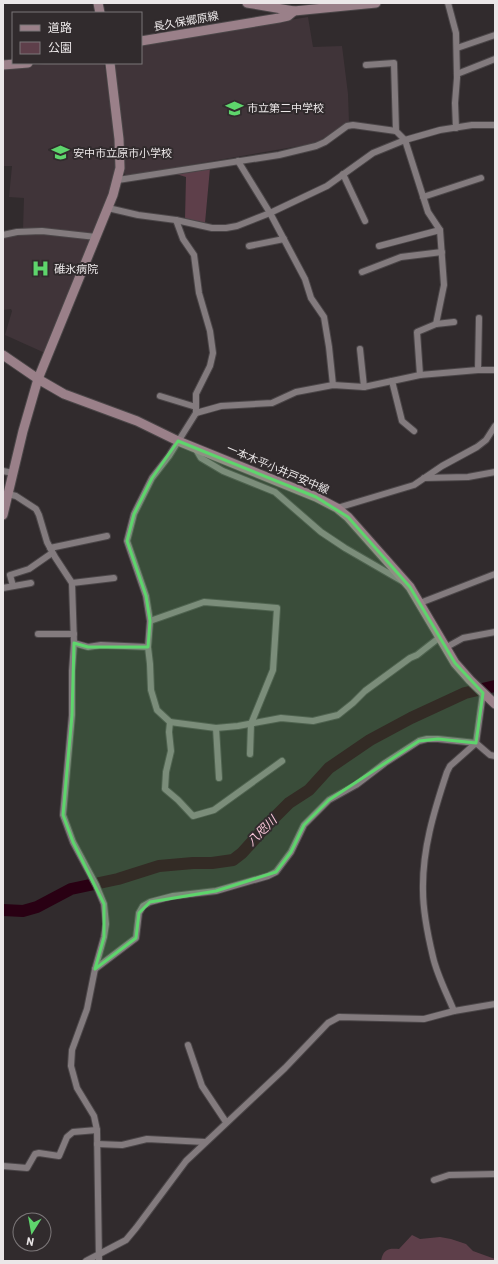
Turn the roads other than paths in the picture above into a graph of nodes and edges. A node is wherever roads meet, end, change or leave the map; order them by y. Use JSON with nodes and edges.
{"nodes":[{"id":1,"x":247,"y":3,"type":"edge"},
{"id":2,"x":376,"y":3,"type":"edge"},
{"id":3,"x":448,"y":3,"type":"edge"},
{"id":4,"x":294,"y":11,"type":"junction"},
{"id":5,"x":495,"y":35,"type":"edge"},
{"id":6,"x":142,"y":40,"type":"edge"},
{"id":7,"x":457,"y":48,"type":"junction"},
{"id":8,"x":495,"y":59,"type":"edge"},
{"id":9,"x":16,"y":64,"type":"edge"},
{"id":10,"x":110,"y":64,"type":"edge"},
{"id":11,"x":366,"y":64,"type":"dead end"},
{"id":12,"x":3,"y":65,"type":"edge"},
{"id":13,"x":457,"y":74,"type":"junction"},
{"id":14,"x":495,"y":125,"type":"edge"},
{"id":15,"x":456,"y":128,"type":"junction"},
{"id":16,"x":396,"y":131,"type":"junction"},
{"id":17,"x":405,"y":140,"type":"junction"},
{"id":18,"x":238,"y":161,"type":"junction"},
{"id":19,"x":343,"y":174,"type":"junction"},
{"id":20,"x":481,"y":178,"type":"dead end"},
{"id":21,"x":118,"y":180,"type":"junction"},
{"id":22,"x":423,"y":197,"type":"junction"},
{"id":23,"x":108,"y":208,"type":"junction"},
{"id":24,"x":270,"y":213,"type":"junction"},
{"id":25,"x":176,"y":220,"type":"junction"},
{"id":26,"x":365,"y":221,"type":"dead end"},
{"id":27,"x":440,"y":230,"type":"junction"},
{"id":28,"x":3,"y":235,"type":"edge"},
{"id":29,"x":96,"y":237,"type":"junction"},
{"id":30,"x":284,"y":239,"type":"junction"},
{"id":31,"x":249,"y":246,"type":"dead end"},
{"id":32,"x":379,"y":246,"type":"dead end"},
{"id":33,"x":442,"y":252,"type":"junction"},
{"id":34,"x":362,"y":272,"type":"dead end"},
{"id":35,"x":479,"y":318,"type":"dead end"},
{"id":36,"x":454,"y":322,"type":"dead end"},
{"id":37,"x":436,"y":324,"type":"junction"},
{"id":38,"x":360,"y":349,"type":"dead end"},
{"id":39,"x":3,"y":355,"type":"edge"},
{"id":40,"x":478,"y":370,"type":"junction"},
{"id":41,"x":495,"y":370,"type":"edge"},
{"id":42,"x":420,"y":375,"type":"junction"},
{"id":43,"x":38,"y":379,"type":"junction"},
{"id":44,"x":392,"y":381,"type":"junction"},
{"id":45,"x":333,"y":385,"type":"junction"},
{"id":46,"x":364,"y":387,"type":"junction"},
{"id":47,"x":160,"y":396,"type":"dead end"},
{"id":48,"x":196,"y":410,"type":"junction"},
{"id":49,"x":495,"y":426,"type":"edge"},
{"id":50,"x":414,"y":431,"type":"dead end"},
{"id":51,"x":178,"y":441,"type":"junction"},
{"id":52,"x":195,"y":448,"type":"junction"},
{"id":53,"x":3,"y":471,"type":"edge"},
{"id":54,"x":495,"y":472,"type":"edge"},
{"id":55,"x":13,"y":473,"type":"junction"},
{"id":56,"x":424,"y":478,"type":"junction"},
{"id":57,"x":8,"y":494,"type":"junction"},
{"id":58,"x":337,"y":508,"type":"junction"},
{"id":59,"x":3,"y":515,"type":"edge"},
{"id":60,"x":107,"y":536,"type":"dead end"},
{"id":61,"x":51,"y":550,"type":"junction"},
{"id":62,"x":495,"y":574,"type":"edge"},
{"id":63,"x":114,"y":578,"type":"dead end"},
{"id":64,"x":31,"y":583,"type":"dead end"},
{"id":65,"x":72,"y":583,"type":"junction"},
{"id":66,"x":407,"y":584,"type":"junction"},
{"id":67,"x":13,"y":586,"type":"junction"},
{"id":68,"x":3,"y":588,"type":"edge"},
{"id":69,"x":420,"y":603,"type":"junction"},
{"id":70,"x":150,"y":621,"type":"junction"},
{"id":71,"x":495,"y":632,"type":"edge"},
{"id":72,"x":38,"y":634,"type":"dead end"},
{"id":73,"x":74,"y":634,"type":"junction"},
{"id":74,"x":440,"y":637,"type":"junction"},
{"id":75,"x":74,"y":643,"type":"junction"},
{"id":76,"x":148,"y":647,"type":"junction"},
{"id":77,"x":445,"y":648,"type":"junction"},
{"id":78,"x":483,"y":693,"type":"junction"},
{"id":79,"x":495,"y":704,"type":"edge"},
{"id":80,"x":170,"y":722,"type":"junction"},
{"id":81,"x":251,"y":724,"type":"junction"},
{"id":82,"x":216,"y":728,"type":"junction"},
{"id":83,"x":476,"y":743,"type":"junction"},
{"id":84,"x":250,"y":754,"type":"dead end"},
{"id":85,"x":495,"y":756,"type":"edge"},
{"id":86,"x":282,"y":761,"type":"dead end"},
{"id":87,"x":219,"y":778,"type":"dead end"},
{"id":88,"x":95,"y":969,"type":"junction"},
{"id":89,"x":495,"y":1004,"type":"edge"},
{"id":90,"x":454,"y":1011,"type":"junction"},
{"id":91,"x":188,"y":1045,"type":"dead end"},
{"id":92,"x":226,"y":1122,"type":"junction"},
{"id":93,"x":97,"y":1130,"type":"junction"},
{"id":94,"x":205,"y":1142,"type":"junction"},
{"id":95,"x":97,"y":1144,"type":"junction"},
{"id":96,"x":3,"y":1166,"type":"edge"},
{"id":97,"x":495,"y":1174,"type":"edge"},
{"id":98,"x":434,"y":1180,"type":"dead end"},
{"id":99,"x":99,"y":1254,"type":"junction"},
{"id":100,"x":86,"y":1261,"type":"edge"},
{"id":101,"x":99,"y":1261,"type":"edge"}],
"edges":[{"from":1,"to":4,"type":"main road"},
{"from":2,"to":4,"type":"main road","name":"長久保郷原線"},
{"from":3,"to":7,"type":"street"},
{"from":4,"to":6,"type":"main road","name":"長久保郷原線"},
{"from":5,"to":7,"type":"street"},
{"from":7,"to":13,"type":"street"},
{"from":8,"to":13,"type":"street"},
{"from":9,"to":12,"type":"main road"},
{"from":10,"to":21,"type":"main road"},
{"from":11,"to":16,"type":"street"},
{"from":13,"to":15,"type":"street"},
{"from":14,"to":15,"type":"street"},
{"from":15,"to":17,"type":"street"},
{"from":16,"to":17,"type":"street"},
{"from":16,"to":18,"type":"street"},
{"from":17,"to":19,"type":"street"},
{"from":17,"to":22,"type":"street"},
{"from":18,"to":21,"type":"street"},
{"from":18,"to":24,"type":"street"},
{"from":19,"to":24,"type":"street"},
{"from":19,"to":26,"type":"street"},
{"from":20,"to":22,"type":"street"},
{"from":21,"to":23,"type":"main road"},
{"from":22,"to":27,"type":"street"},
{"from":23,"to":25,"type":"street"},
{"from":23,"to":29,"type":"main road"},
{"from":24,"to":25,"type":"street"},
{"from":24,"to":30,"type":"street"},
{"from":25,"to":48,"type":"street"},
{"from":27,"to":32,"type":"street"},
{"from":27,"to":33,"type":"street"},
{"from":28,"to":29,"type":"street"},
{"from":29,"to":43,"type":"main road"},
{"from":30,"to":31,"type":"street"},
{"from":30,"to":45,"type":"street"},
{"from":33,"to":34,"type":"street"},
{"from":33,"to":37,"type":"street"},
{"from":35,"to":40,"type":"street"},
{"from":36,"to":37,"type":"street"},
{"from":37,"to":42,"type":"street"},
{"from":38,"to":46,"type":"street"},
{"from":39,"to":43,"type":"main road","name":"一本木平小井戸安中線"},
{"from":40,"to":41,"type":"street"},
{"from":40,"to":42,"type":"street"},
{"from":42,"to":44,"type":"street"},
{"from":43,"to":51,"type":"main road","name":"一本木平小井戸安中線"},
{"from":43,"to":55,"type":"main road"},
{"from":44,"to":46,"type":"street"},
{"from":44,"to":50,"type":"street"},
{"from":45,"to":46,"type":"street"},
{"from":45,"to":48,"type":"street"},
{"from":47,"to":48,"type":"street"},
{"from":48,"to":51,"type":"street"},
{"from":49,"to":56,"type":"street"},
{"from":51,"to":52,"type":"main road","name":"一本木平小井戸安中線"},
{"from":51,"to":70,"type":"street"},
{"from":52,"to":58,"type":"main road","name":"一本木平小井戸安中線"},
{"from":52,"to":66,"type":"street"},
{"from":53,"to":55,"type":"street"},
{"from":54,"to":56,"type":"street"},
{"from":55,"to":57,"type":"main road"},
{"from":56,"to":58,"type":"street"},
{"from":57,"to":59,"type":"main road"},
{"from":57,"to":61,"type":"street"},
{"from":58,"to":66,"type":"main road","name":"一本木平小井戸安中線"},
{"from":60,"to":61,"type":"street"},
{"from":61,"to":65,"type":"street"},
{"from":61,"to":67,"type":"street"},
{"from":62,"to":69,"type":"street"},
{"from":63,"to":65,"type":"street"},
{"from":64,"to":67,"type":"street"},
{"from":65,"to":73,"type":"street"},
{"from":66,"to":69,"type":"main road","name":"一本木平小井戸安中線"},
{"from":67,"to":68,"type":"street"},
{"from":69,"to":74,"type":"main road","name":"一本木平小井戸安中線"},
{"from":70,"to":76,"type":"street"},
{"from":70,"to":81,"type":"street"},
{"from":71,"to":77,"type":"street"},
{"from":72,"to":73,"type":"street"},
{"from":73,"to":75,"type":"street"},
{"from":74,"to":77,"type":"main road","name":"一本木平小井戸安中線"},
{"from":74,"to":81,"type":"street"},
{"from":75,"to":76,"type":"street"},
{"from":75,"to":88,"type":"street"},
{"from":76,"to":80,"type":"street"},
{"from":77,"to":78,"type":"main road","name":"一本木平小井戸安中線"},
{"from":78,"to":79,"type":"main road","name":"一本木平小井戸安中線"},
{"from":78,"to":83,"type":"street"},
{"from":80,"to":82,"type":"street"},
{"from":80,"to":86,"type":"street"},
{"from":81,"to":82,"type":"street"},
{"from":81,"to":84,"type":"street"},
{"from":82,"to":87,"type":"street"},
{"from":83,"to":85,"type":"street"},
{"from":83,"to":88,"type":"street"},
{"from":83,"to":90,"type":"street"},
{"from":88,"to":93,"type":"street"},
{"from":89,"to":90,"type":"street"},
{"from":90,"to":92,"type":"street"},
{"from":91,"to":92,"type":"street"},
{"from":92,"to":94,"type":"street"},
{"from":93,"to":95,"type":"street"},
{"from":93,"to":96,"type":"street"},
{"from":94,"to":95,"type":"street"},
{"from":94,"to":99,"type":"street"},
{"from":95,"to":99,"type":"street"},
{"from":97,"to":98,"type":"street"},
{"from":99,"to":100,"type":"street"},
{"from":99,"to":101,"type":"street"}]}
